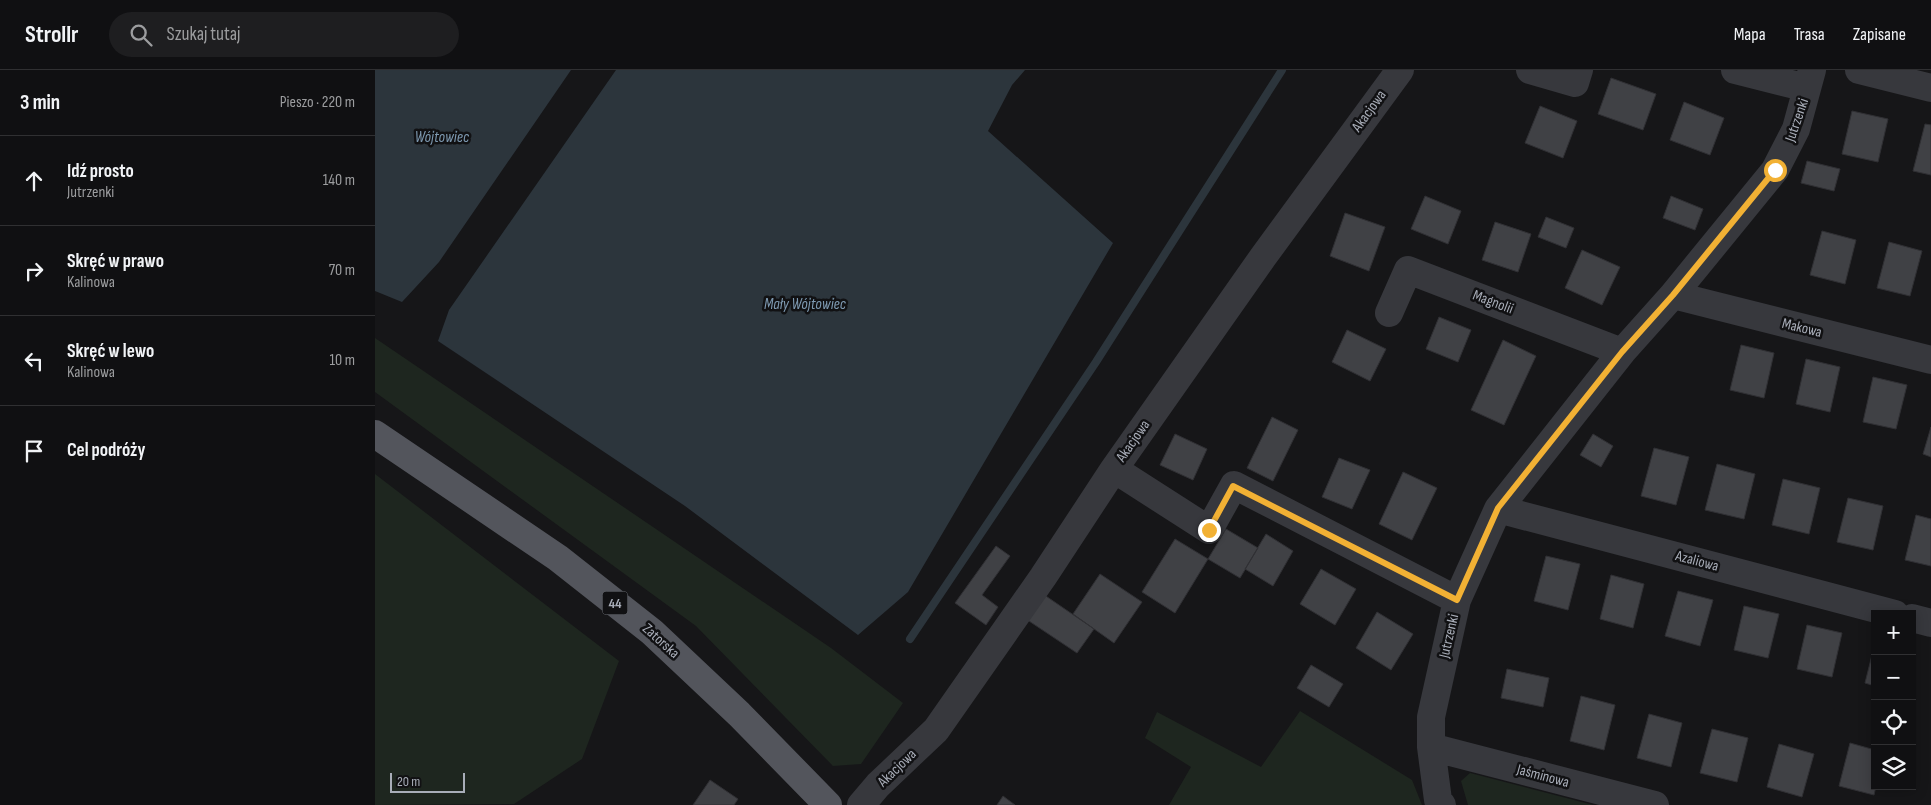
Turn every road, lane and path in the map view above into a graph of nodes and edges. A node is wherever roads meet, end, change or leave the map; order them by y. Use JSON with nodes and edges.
{"nodes":[{"id":1,"x":1400,"y":70,"type":"edge"},
{"id":2,"x":1530,"y":70,"type":"edge"},
{"id":3,"x":1735,"y":70,"type":"edge"},
{"id":4,"x":1859,"y":70,"type":"edge"},
{"id":5,"x":1577,"y":77,"type":"edge"},
{"id":6,"x":1809,"y":79,"type":"edge"},
{"id":7,"x":1931,"y":88,"type":"edge"},
{"id":8,"x":1673,"y":295,"type":"junction"},
{"id":9,"x":1389,"y":313,"type":"dead end"},
{"id":10,"x":1622,"y":352,"type":"junction"},
{"id":11,"x":1931,"y":360,"type":"edge"},
{"id":12,"x":375,"y":434,"type":"edge"},
{"id":13,"x":1114,"y":469,"type":"junction"},
{"id":14,"x":1498,"y":508,"type":"junction"},
{"id":15,"x":1457,"y":600,"type":"junction"},
{"id":16,"x":1880,"y":610,"type":"edge"},
{"id":17,"x":1916,"y":619,"type":"edge"},
{"id":18,"x":1931,"y":623,"type":"edge"},
{"id":19,"x":1431,"y":747,"type":"junction"},
{"id":20,"x":828,"y":805,"type":"edge"},
{"id":21,"x":861,"y":805,"type":"edge"},
{"id":22,"x":1442,"y":805,"type":"edge"},
{"id":23,"x":1655,"y":805,"type":"edge"}],
"edges":[{"from":1,"to":13,"type":"street","name":"Akacjowa"},
{"from":2,"to":5,"type":"street"},
{"from":3,"to":6,"type":"street"},
{"from":4,"to":7,"type":"street"},
{"from":6,"to":8,"type":"street","name":"Jutrzenki"},
{"from":8,"to":10,"type":"street","name":"Jutrzenki"},
{"from":8,"to":11,"type":"street","name":"Makowa"},
{"from":9,"to":10,"type":"street","name":"Magnolii"},
{"from":10,"to":14,"type":"street","name":"Jutrzenki"},
{"from":12,"to":20,"type":"main road","name":"Zatorska","number":"44"},
{"from":13,"to":15,"type":"street"},
{"from":13,"to":21,"type":"street","name":"Akacjowa"},
{"from":14,"to":15,"type":"street","name":"Jutrzenki"},
{"from":14,"to":16,"type":"street","name":"Azaliowa"},
{"from":15,"to":19,"type":"street","name":"Jutrzenki"},
{"from":17,"to":18,"type":"street"},
{"from":19,"to":22,"type":"street","name":"Jutrzenki"},
{"from":19,"to":23,"type":"street","name":"Jaśminowa"}]}
